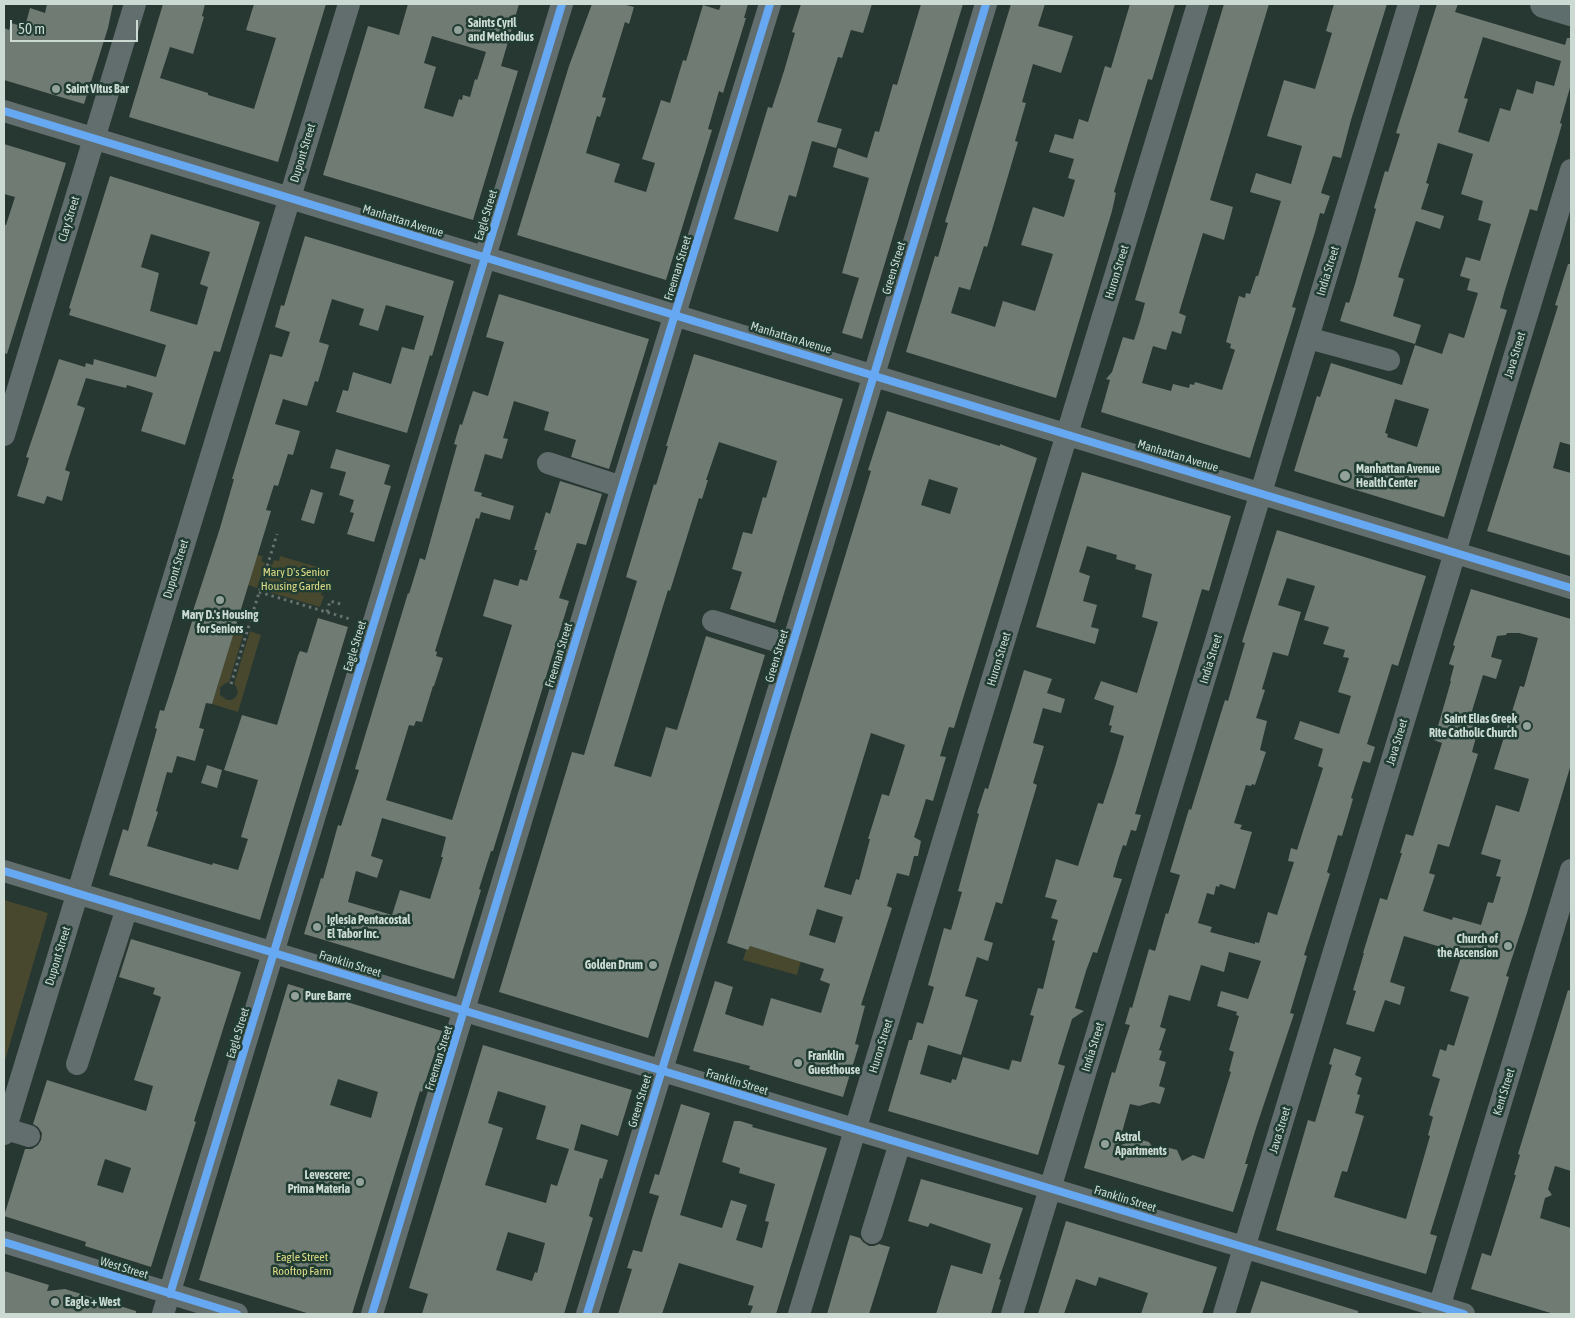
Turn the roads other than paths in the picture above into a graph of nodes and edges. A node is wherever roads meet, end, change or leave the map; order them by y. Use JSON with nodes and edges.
{"nodes":[{"id":1,"x":135,"y":4,"type":"edge"},
{"id":2,"x":349,"y":4,"type":"edge"},
{"id":3,"x":562,"y":4,"type":"edge"},
{"id":4,"x":770,"y":4,"type":"edge"},
{"id":5,"x":986,"y":4,"type":"edge"},
{"id":6,"x":1198,"y":4,"type":"edge"},
{"id":7,"x":1409,"y":4,"type":"edge"},
{"id":8,"x":1544,"y":4,"type":"edge"},
{"id":9,"x":1571,"y":12,"type":"edge"},
{"id":10,"x":4,"y":111,"type":"edge"},
{"id":11,"x":94,"y":138,"type":"junction"},
{"id":12,"x":1571,"y":170,"type":"edge"},
{"id":13,"x":290,"y":198,"type":"junction"},
{"id":14,"x":485,"y":257,"type":"junction"},
{"id":15,"x":675,"y":315,"type":"junction"},
{"id":16,"x":1308,"y":338,"type":"junction"},
{"id":17,"x":1388,"y":360,"type":"dead end"},
{"id":18,"x":873,"y":375,"type":"junction"},
{"id":19,"x":1068,"y":434,"type":"junction"},
{"id":20,"x":4,"y":435,"type":"edge"},
{"id":21,"x":548,"y":463,"type":"dead end"},
{"id":22,"x":622,"y":487,"type":"junction"},
{"id":23,"x":1261,"y":493,"type":"junction"},
{"id":24,"x":1454,"y":552,"type":"junction"},
{"id":25,"x":1571,"y":588,"type":"edge"},
{"id":26,"x":713,"y":621,"type":"dead end"},
{"id":27,"x":792,"y":646,"type":"junction"},
{"id":28,"x":1571,"y":870,"type":"edge"},
{"id":29,"x":4,"y":871,"type":"edge"},
{"id":30,"x":77,"y":893,"type":"junction"},
{"id":31,"x":127,"y":908,"type":"junction"},
{"id":32,"x":274,"y":953,"type":"junction"},
{"id":33,"x":464,"y":1011,"type":"junction"},
{"id":34,"x":77,"y":1064,"type":"dead end"},
{"id":35,"x":660,"y":1070,"type":"junction"},
{"id":36,"x":855,"y":1130,"type":"junction"},
{"id":37,"x":5,"y":1132,"type":"edge"},
{"id":38,"x":29,"y":1136,"type":"dead end"},
{"id":39,"x":900,"y":1143,"type":"junction"},
{"id":40,"x":1050,"y":1188,"type":"junction"},
{"id":41,"x":872,"y":1234,"type":"dead end"},
{"id":42,"x":4,"y":1242,"type":"edge"},
{"id":43,"x":1244,"y":1247,"type":"junction"},
{"id":44,"x":167,"y":1304,"type":"edge"},
{"id":45,"x":1438,"y":1310,"type":"edge"},
{"id":46,"x":237,"y":1314,"type":"edge"},
{"id":47,"x":372,"y":1314,"type":"edge"},
{"id":48,"x":586,"y":1314,"type":"edge"},
{"id":49,"x":799,"y":1314,"type":"edge"},
{"id":50,"x":1012,"y":1314,"type":"edge"},
{"id":51,"x":1224,"y":1314,"type":"edge"},
{"id":52,"x":1464,"y":1314,"type":"edge"}],
"edges":[{"from":1,"to":11,"type":"street","name":"Clay Street"},
{"from":2,"to":13,"type":"street","name":"Dupont Street"},
{"from":3,"to":14,"type":"street","name":"Eagle Street"},
{"from":4,"to":15,"type":"street","name":"Freeman Street"},
{"from":5,"to":18,"type":"street","name":"Green Street"},
{"from":6,"to":19,"type":"street","name":"Huron Street"},
{"from":7,"to":16,"type":"street","name":"India Street"},
{"from":8,"to":9,"type":"main road"},
{"from":10,"to":11,"type":"street","name":"Manhattan Avenue"},
{"from":11,"to":13,"type":"street","name":"Manhattan Avenue"},
{"from":11,"to":20,"type":"street","name":"Clay Street"},
{"from":12,"to":24,"type":"street","name":"Java Street"},
{"from":13,"to":14,"type":"street","name":"Manhattan Avenue"},
{"from":13,"to":30,"type":"street","name":"Dupont Street"},
{"from":14,"to":15,"type":"street","name":"Manhattan Avenue"},
{"from":14,"to":32,"type":"street","name":"Eagle Street"},
{"from":15,"to":18,"type":"street","name":"Manhattan Avenue"},
{"from":15,"to":22,"type":"street","name":"Freeman Street"},
{"from":16,"to":17,"type":"street"},
{"from":16,"to":23,"type":"street","name":"India Street"},
{"from":18,"to":19,"type":"street","name":"Manhattan Avenue"},
{"from":18,"to":27,"type":"street","name":"Green Street"},
{"from":19,"to":23,"type":"street","name":"Manhattan Avenue"},
{"from":19,"to":36,"type":"street","name":"Huron Street"},
{"from":21,"to":22,"type":"street"},
{"from":22,"to":33,"type":"street","name":"Freeman Street"},
{"from":23,"to":24,"type":"street","name":"Manhattan Avenue"},
{"from":23,"to":40,"type":"street","name":"India Street"},
{"from":24,"to":25,"type":"street","name":"Manhattan Avenue"},
{"from":24,"to":43,"type":"street","name":"Java Street"},
{"from":26,"to":27,"type":"street"},
{"from":27,"to":35,"type":"street","name":"Green Street"},
{"from":28,"to":45,"type":"street","name":"Kent Street"},
{"from":29,"to":30,"type":"street","name":"Franklin Street"},
{"from":30,"to":31,"type":"street","name":"Franklin Street"},
{"from":30,"to":37,"type":"street","name":"Dupont Street"},
{"from":31,"to":32,"type":"street","name":"Franklin Street"},
{"from":31,"to":34,"type":"street"},
{"from":32,"to":33,"type":"street","name":"Franklin Street"},
{"from":32,"to":44,"type":"street","name":"Eagle Street"},
{"from":33,"to":35,"type":"street","name":"Franklin Street"},
{"from":33,"to":47,"type":"street","name":"Freeman Street"},
{"from":35,"to":36,"type":"street","name":"Franklin Street"},
{"from":35,"to":48,"type":"street","name":"Green Street"},
{"from":36,"to":39,"type":"street","name":"Franklin Street"},
{"from":36,"to":49,"type":"street","name":"Huron Street"},
{"from":37,"to":38,"type":"street"},
{"from":39,"to":40,"type":"street","name":"Franklin Street"},
{"from":39,"to":41,"type":"street"},
{"from":40,"to":43,"type":"street","name":"Franklin Street"},
{"from":40,"to":50,"type":"street","name":"India Street"},
{"from":42,"to":44,"type":"street","name":"West Street"},
{"from":43,"to":45,"type":"street","name":"Franklin Street"},
{"from":43,"to":51,"type":"street","name":"Java Street"},
{"from":44,"to":46,"type":"street","name":"West Street"},
{"from":45,"to":52,"type":"street","name":"Franklin Street"}]}
